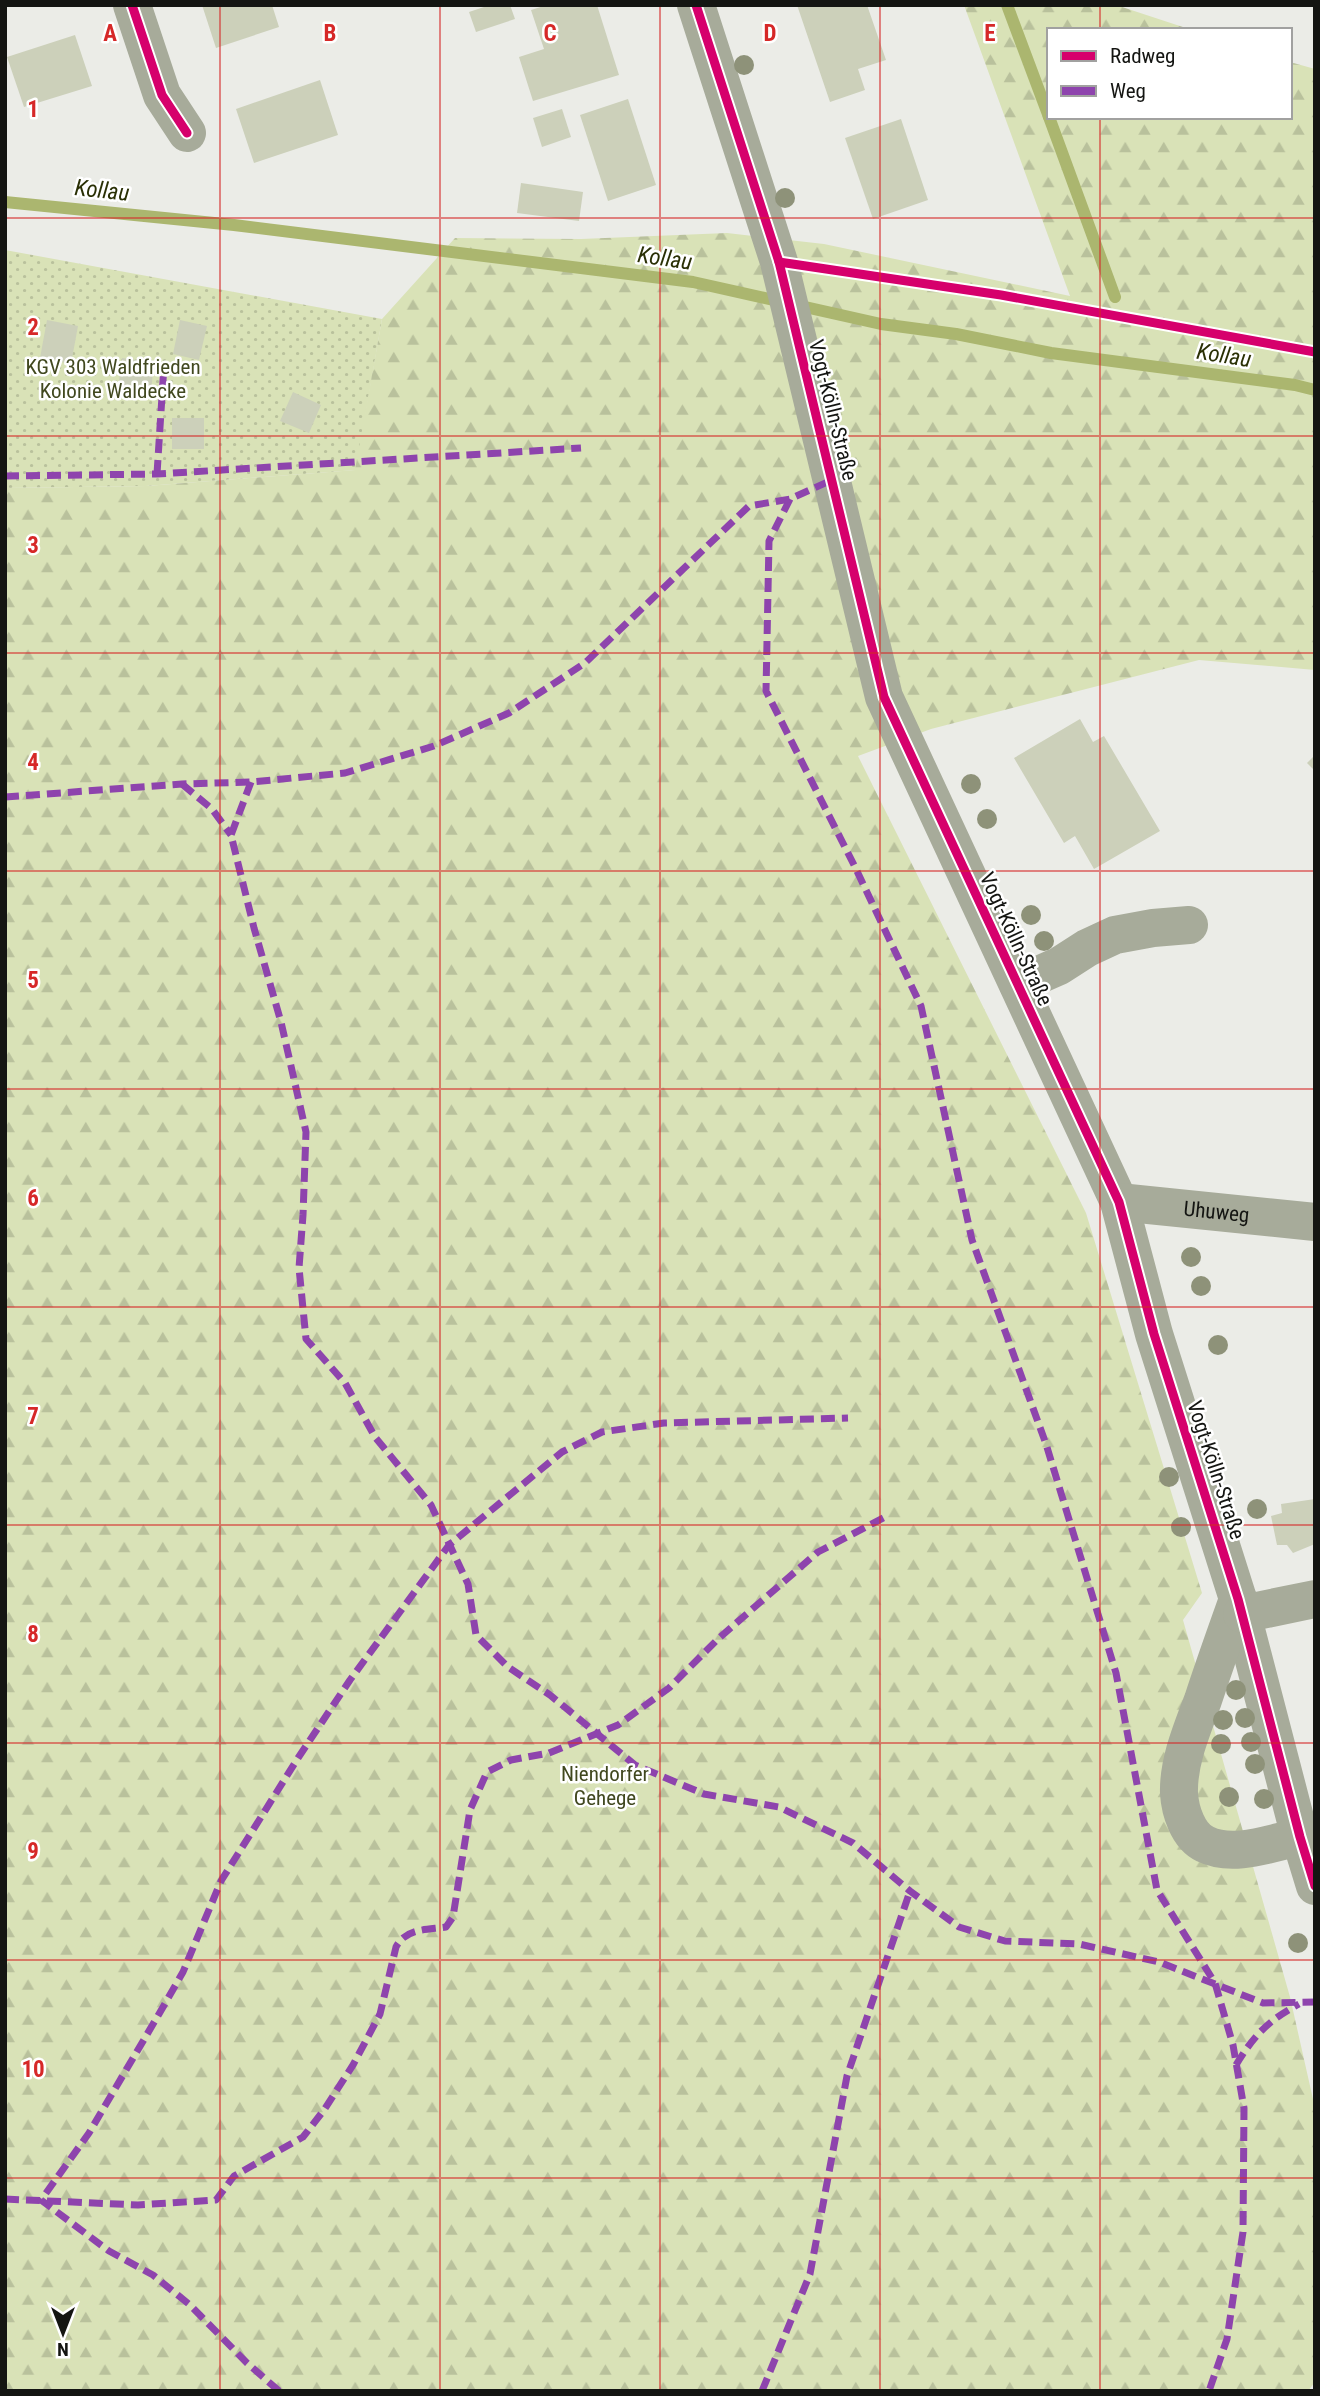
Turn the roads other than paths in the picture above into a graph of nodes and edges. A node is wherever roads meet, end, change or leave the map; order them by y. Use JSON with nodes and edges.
{"nodes":[{"id":1,"x":132,"y":5,"type":"edge"},
{"id":2,"x":696,"y":5,"type":"edge"},
{"id":3,"x":187,"y":133,"type":"dead end"},
{"id":4,"x":1189,"y":925,"type":"dead end"},
{"id":5,"x":1018,"y":984,"type":"junction"},
{"id":6,"x":1119,"y":1202,"type":"junction"},
{"id":7,"x":1315,"y":1222,"type":"edge"},
{"id":8,"x":1315,"y":1599,"type":"edge"},
{"id":9,"x":1240,"y":1606,"type":"junction"},
{"id":10,"x":1300,"y":1837,"type":"junction"},
{"id":11,"x":1315,"y":1886,"type":"edge"}],
"edges":[{"from":1,"to":3,"type":"street"},
{"from":2,"to":5,"type":"street","name":"Vogt-Kölln-Straße"},
{"from":4,"to":5,"type":"street"},
{"from":5,"to":6,"type":"street","name":"Vogt-Kölln-Straße"},
{"from":6,"to":7,"type":"street","name":"Uhuweg"},
{"from":6,"to":9,"type":"street","name":"Vogt-Kölln-Straße"},
{"from":8,"to":9,"type":"street"},
{"from":9,"to":10,"type":"street","name":"Vogt-Kölln-Straße"},
{"from":9,"to":10,"type":"street"},
{"from":10,"to":11,"type":"street","name":"Vogt-Kölln-Straße"}]}
